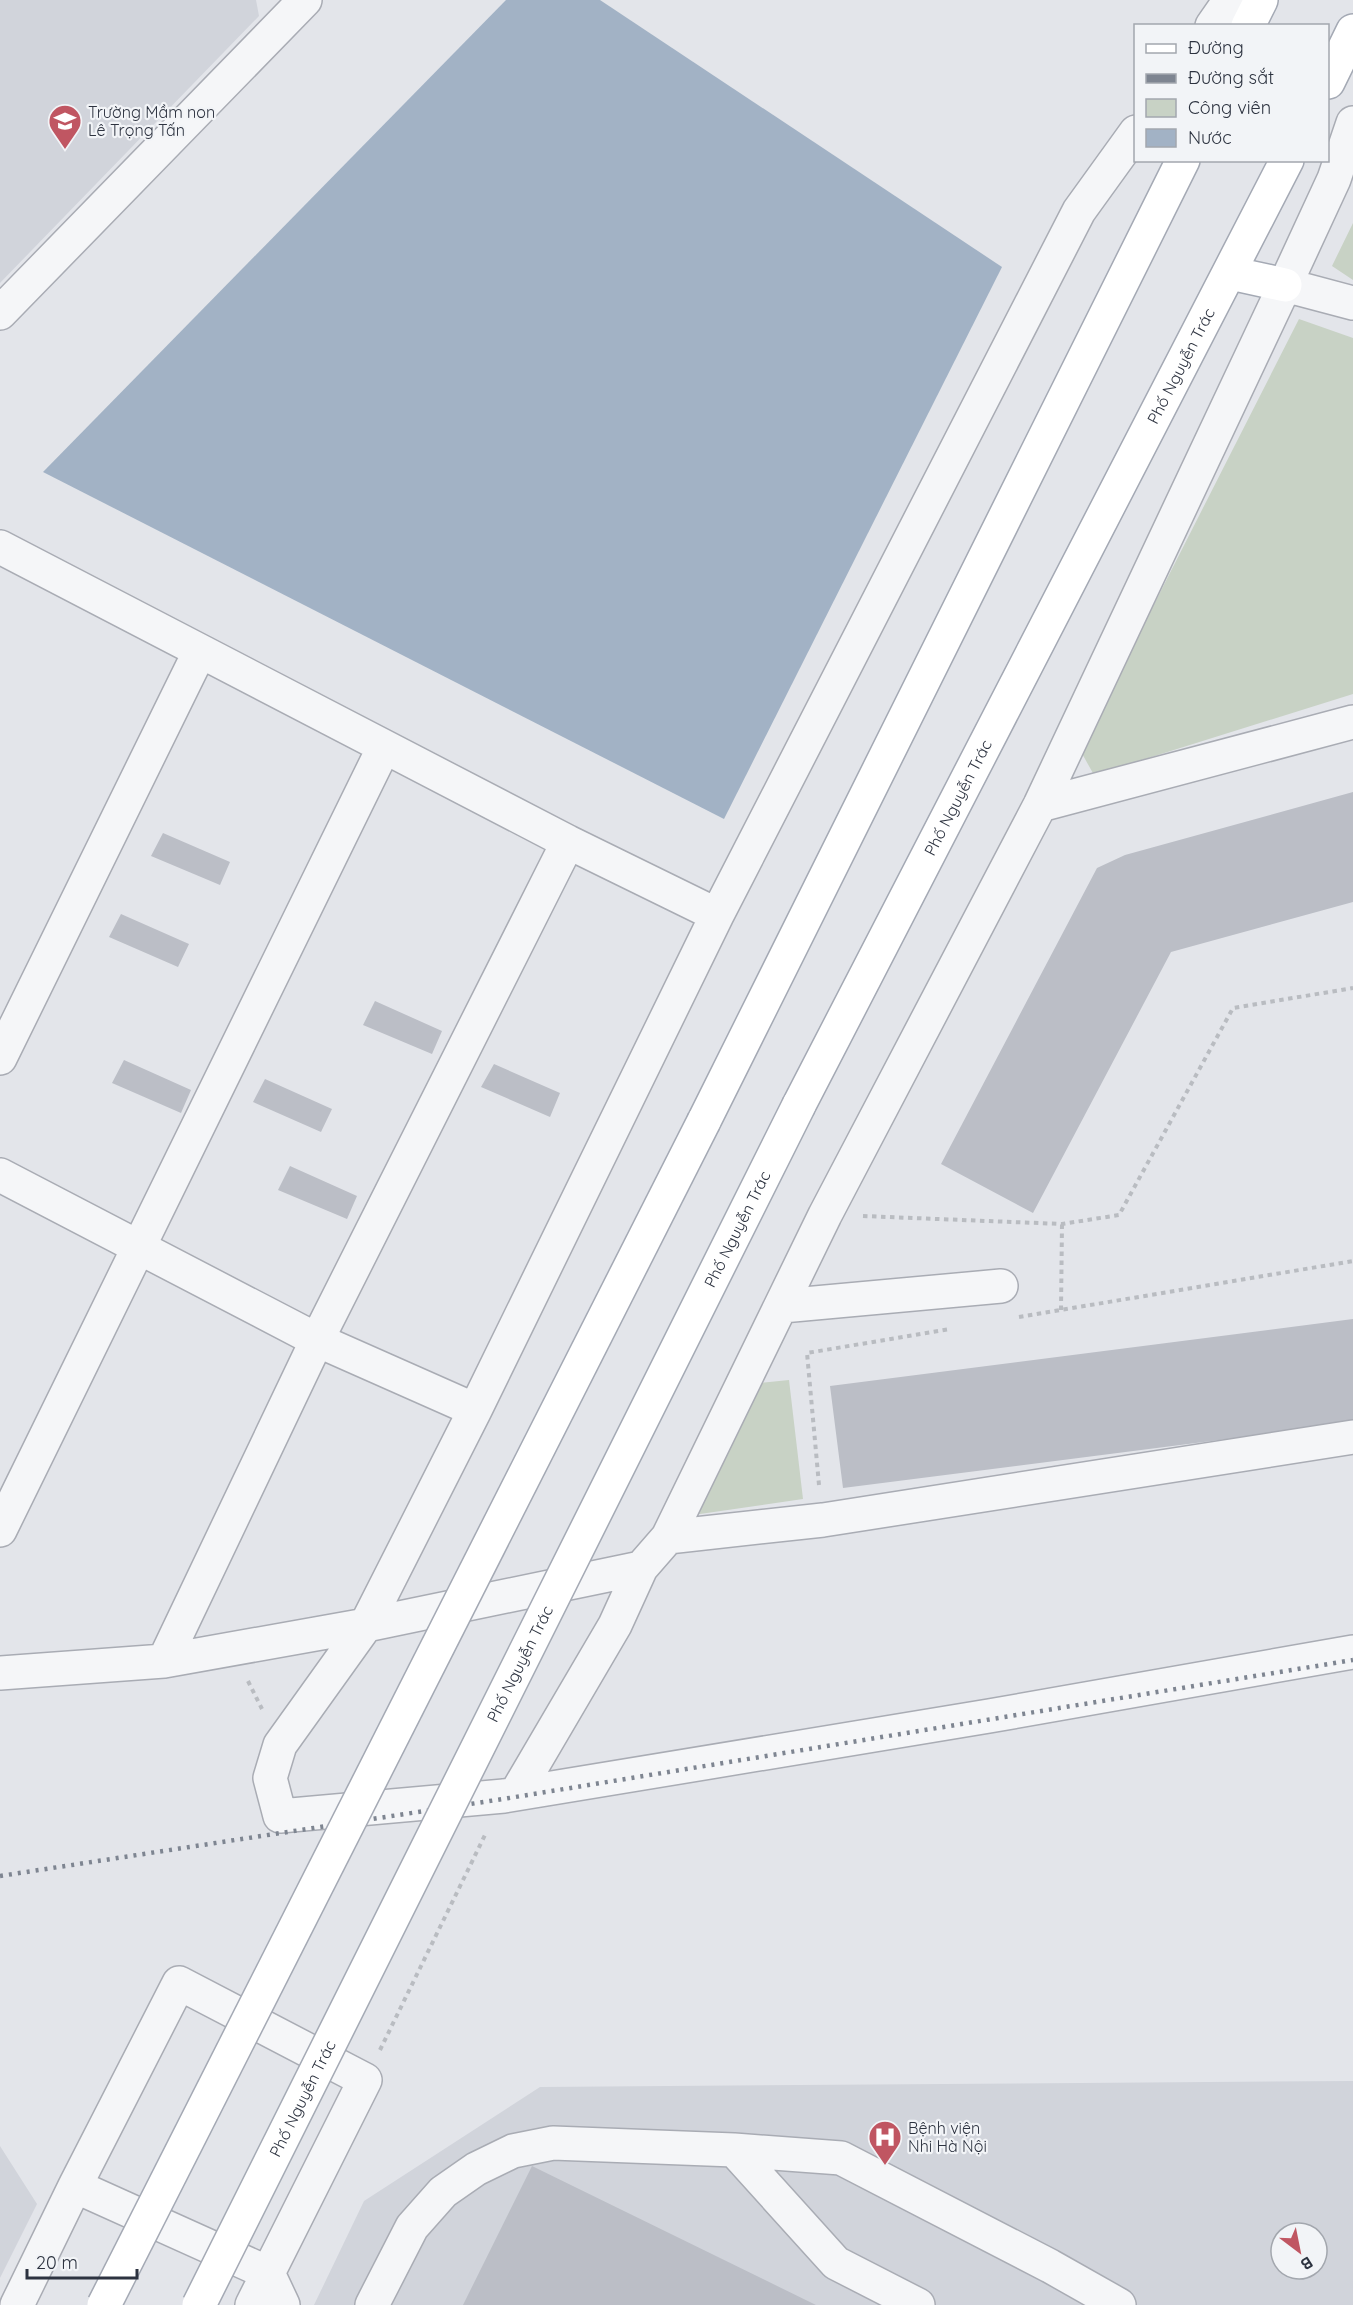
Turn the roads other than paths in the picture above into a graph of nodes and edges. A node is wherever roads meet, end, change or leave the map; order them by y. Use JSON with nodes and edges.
{"nodes":[{"id":1,"x":305,"y":0,"type":"edge"},
{"id":2,"x":1230,"y":0,"type":"edge"},
{"id":3,"x":1261,"y":0,"type":"edge"},
{"id":4,"x":1213,"y":24,"type":"edge"},
{"id":5,"x":1249,"y":24,"type":"edge"},
{"id":6,"x":1353,"y":32,"type":"edge"},
{"id":7,"x":1329,"y":79,"type":"edge"},
{"id":8,"x":1353,"y":123,"type":"edge"},
{"id":9,"x":1134,"y":135,"type":"edge"},
{"id":10,"x":1182,"y":162,"type":"edge"},
{"id":11,"x":1286,"y":162,"type":"edge"},
{"id":12,"x":1344,"y":185,"type":"edge"},
{"id":13,"x":1230,"y":273,"type":"junction"},
{"id":14,"x":1286,"y":285,"type":"junction"},
{"id":15,"x":1353,"y":303,"type":"edge"},
{"id":16,"x":0,"y":313,"type":"edge"},
{"id":17,"x":4,"y":555,"type":"edge"},
{"id":18,"x":201,"y":651,"type":"junction"},
{"id":19,"x":1353,"y":722,"type":"edge"},
{"id":20,"x":384,"y":747,"type":"junction"},
{"id":21,"x":1040,"y":804,"type":"junction"},
{"id":22,"x":568,"y":842,"type":"junction"},
{"id":23,"x":717,"y":915,"type":"junction"},
{"id":24,"x":0,"y":1058,"type":"edge"},
{"id":25,"x":0,"y":1175,"type":"edge"},
{"id":26,"x":138,"y":1247,"type":"junction"},
{"id":27,"x":1001,"y":1286,"type":"dead end"},
{"id":28,"x":782,"y":1306,"type":"junction"},
{"id":29,"x":317,"y":1340,"type":"junction"},
{"id":30,"x":475,"y":1410,"type":"junction"},
{"id":31,"x":1353,"y":1437,"type":"edge"},
{"id":32,"x":0,"y":1530,"type":"edge"},
{"id":33,"x":668,"y":1537,"type":"junction"},
{"id":34,"x":641,"y":1568,"type":"junction"},
{"id":35,"x":366,"y":1625,"type":"junction"},
{"id":36,"x":1353,"y":1652,"type":"edge"},
{"id":37,"x":164,"y":1661,"type":"junction"},
{"id":38,"x":0,"y":1673,"type":"edge"},
{"id":39,"x":516,"y":1792,"type":"junction"},
{"id":40,"x":734,"y":2150,"type":"junction"},
{"id":41,"x":75,"y":2186,"type":"junction"},
{"id":42,"x":268,"y":2273,"type":"junction"},
{"id":43,"x":17,"y":2305,"type":"edge"},
{"id":44,"x":104,"y":2305,"type":"edge"},
{"id":45,"x":199,"y":2305,"type":"edge"},
{"id":46,"x":252,"y":2305,"type":"edge"},
{"id":47,"x":283,"y":2305,"type":"edge"},
{"id":48,"x":372,"y":2305,"type":"edge"},
{"id":49,"x":918,"y":2305,"type":"edge"},
{"id":50,"x":1119,"y":2305,"type":"edge"}],
"edges":[{"from":1,"to":16,"type":"street"},
{"from":2,"to":4,"type":"street"},
{"from":3,"to":5,"type":"main road"},
{"from":6,"to":7,"type":"main road"},
{"from":8,"to":12,"type":"street"},
{"from":9,"to":23,"type":"street"},
{"from":10,"to":44,"type":"main road","bridge":true},
{"from":11,"to":13,"type":"main road","name":"Phố Nguyễn Trác"},
{"from":12,"to":14,"type":"street"},
{"from":13,"to":14,"type":"main road"},
{"from":13,"to":45,"type":"main road","name":"Phố Nguyễn Trác","bridge":true},
{"from":14,"to":15,"type":"street"},
{"from":14,"to":21,"type":"street"},
{"from":17,"to":18,"type":"street"},
{"from":18,"to":20,"type":"street"},
{"from":18,"to":24,"type":"street"},
{"from":19,"to":21,"type":"street"},
{"from":20,"to":22,"type":"street"},
{"from":20,"to":26,"type":"street"},
{"from":21,"to":28,"type":"street"},
{"from":22,"to":23,"type":"street"},
{"from":22,"to":29,"type":"street"},
{"from":23,"to":30,"type":"street"},
{"from":25,"to":26,"type":"street"},
{"from":26,"to":29,"type":"street"},
{"from":26,"to":32,"type":"street"},
{"from":27,"to":28,"type":"street"},
{"from":28,"to":33,"type":"street"},
{"from":29,"to":30,"type":"street"},
{"from":29,"to":37,"type":"street"},
{"from":30,"to":35,"type":"street"},
{"from":31,"to":33,"type":"street"},
{"from":33,"to":34,"type":"street"},
{"from":34,"to":35,"type":"street"},
{"from":34,"to":39,"type":"street"},
{"from":35,"to":37,"type":"street"},
{"from":35,"to":39,"type":"street"},
{"from":36,"to":39,"type":"street"},
{"from":37,"to":38,"type":"street"},
{"from":40,"to":48,"type":"street"},
{"from":40,"to":49,"type":"street"},
{"from":40,"to":50,"type":"street"},
{"from":41,"to":42,"type":"street"},
{"from":41,"to":42,"type":"street"},
{"from":41,"to":43,"type":"street"},
{"from":42,"to":46,"type":"street"},
{"from":42,"to":47,"type":"street"}]}
